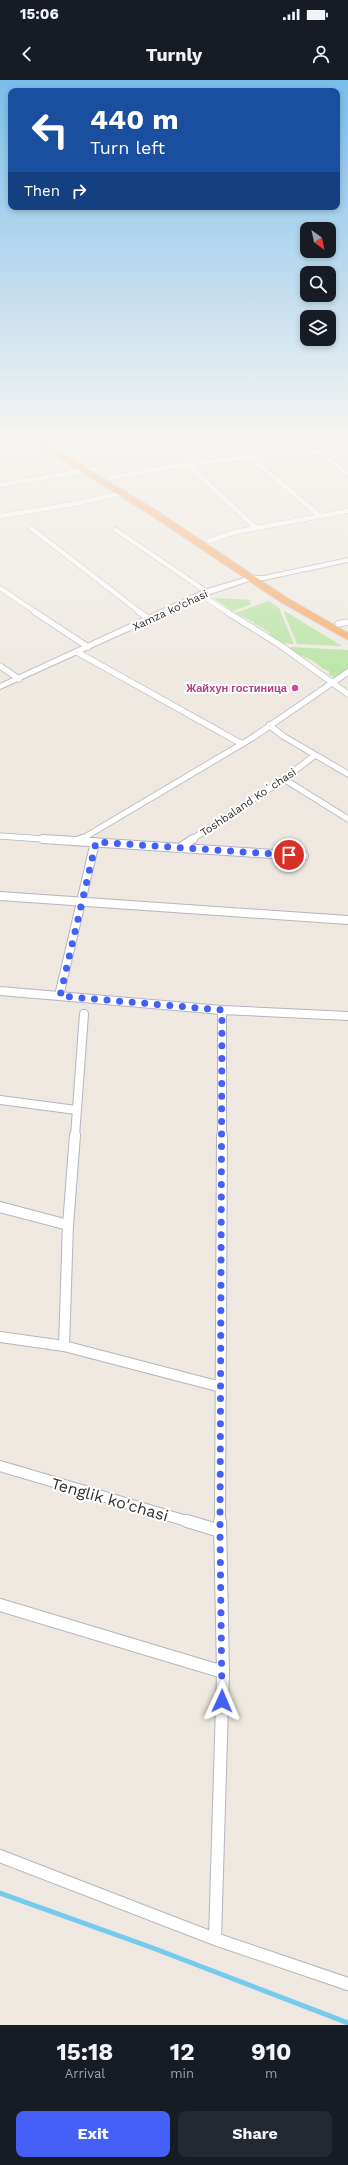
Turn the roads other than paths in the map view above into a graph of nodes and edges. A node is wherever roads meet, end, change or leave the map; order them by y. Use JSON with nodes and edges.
{"nodes":[{"id":1,"x":32,"y":529,"type":"edge"},
{"id":2,"x":177,"y":529,"type":"edge"},
{"id":3,"x":190,"y":529,"type":"edge"},
{"id":4,"x":252,"y":529,"type":"edge"},
{"id":5,"x":116,"y":530,"type":"dead end"},
{"id":6,"x":209,"y":541,"type":"junction"},
{"id":7,"x":348,"y":560,"type":"edge"},
{"id":8,"x":251,"y":578,"type":"junction"},
{"id":9,"x":264,"y":578,"type":"junction"},
{"id":10,"x":0,"y":588,"type":"edge"},
{"id":11,"x":204,"y":593,"type":"junction"},
{"id":12,"x":149,"y":619,"type":"junction"},
{"id":13,"x":348,"y":622,"type":"edge"},
{"id":14,"x":338,"y":624,"type":"junction"},
{"id":15,"x":348,"y":629,"type":"edge"},
{"id":16,"x":348,"y":637,"type":"edge"},
{"id":17,"x":88,"y":647,"type":"junction"},
{"id":18,"x":77,"y":652,"type":"junction"},
{"id":19,"x":0,"y":666,"type":"edge"},
{"id":20,"x":348,"y":672,"type":"edge"},
{"id":21,"x":19,"y":679,"type":"junction"},
{"id":22,"x":334,"y":682,"type":"junction"},
{"id":23,"x":0,"y":688,"type":"edge"},
{"id":24,"x":348,"y":694,"type":"edge"},
{"id":25,"x":269,"y":725,"type":"junction"},
{"id":26,"x":242,"y":744,"type":"junction"},
{"id":27,"x":315,"y":755,"type":"junction"},
{"id":28,"x":348,"y":774,"type":"edge"},
{"id":29,"x":284,"y":779,"type":"junction"},
{"id":30,"x":348,"y":819,"type":"edge"},
{"id":31,"x":0,"y":836,"type":"edge"},
{"id":32,"x":78,"y":841,"type":"junction"},
{"id":33,"x":96,"y":842,"type":"junction"},
{"id":34,"x":179,"y":848,"type":"junction"},
{"id":35,"x":304,"y":856,"type":"dead end"},
{"id":36,"x":0,"y":896,"type":"edge"},
{"id":37,"x":81,"y":903,"type":"junction"},
{"id":38,"x":348,"y":920,"type":"edge"},
{"id":39,"x":0,"y":991,"type":"edge"},
{"id":40,"x":60,"y":996,"type":"junction"},
{"id":41,"x":222,"y":1010,"type":"junction"},
{"id":42,"x":84,"y":1014,"type":"dead end"},
{"id":43,"x":348,"y":1016,"type":"edge"},
{"id":44,"x":0,"y":1100,"type":"edge"},
{"id":45,"x":76,"y":1110,"type":"junction"},
{"id":46,"x":0,"y":1207,"type":"edge"},
{"id":47,"x":68,"y":1225,"type":"junction"},
{"id":48,"x":0,"y":1337,"type":"edge"},
{"id":49,"x":64,"y":1346,"type":"junction"},
{"id":50,"x":221,"y":1387,"type":"junction"},
{"id":51,"x":0,"y":1466,"type":"edge"},
{"id":52,"x":220,"y":1531,"type":"junction"},
{"id":53,"x":0,"y":1605,"type":"edge"},
{"id":54,"x":223,"y":1672,"type":"junction"},
{"id":55,"x":0,"y":1856,"type":"edge"},
{"id":56,"x":215,"y":1939,"type":"junction"},
{"id":57,"x":348,"y":1984,"type":"edge"}],
"edges":[{"from":1,"to":12,"type":"street"},
{"from":2,"to":8,"type":"highway"},
{"from":3,"to":6,"type":"highway"},
{"from":4,"to":6,"type":"street"},
{"from":5,"to":11,"type":"street"},
{"from":6,"to":9,"type":"highway"},
{"from":7,"to":9,"type":"street","name":"Xamza ko'chasi"},
{"from":8,"to":9,"type":"street","name":"Xamza ko'chasi"},
{"from":8,"to":11,"type":"street","name":"Xamza ko'chasi"},
{"from":8,"to":16,"type":"highway"},
{"from":9,"to":14,"type":"highway"},
{"from":10,"to":17,"type":"street"},
{"from":11,"to":12,"type":"street","name":"Xamza ko'chasi"},
{"from":11,"to":22,"type":"street"},
{"from":12,"to":17,"type":"street","name":"Xamza ko'chasi"},
{"from":13,"to":14,"type":"street"},
{"from":14,"to":15,"type":"highway"},
{"from":17,"to":18,"type":"street","name":"Xamza ko'chasi"},
{"from":18,"to":21,"type":"street","name":"Xamza ko'chasi"},
{"from":18,"to":26,"type":"street"},
{"from":19,"to":21,"type":"street"},
{"from":20,"to":22,"type":"street"},
{"from":21,"to":23,"type":"street","name":"Xamza ko'chasi"},
{"from":22,"to":24,"type":"street"},
{"from":22,"to":25,"type":"street"},
{"from":25,"to":26,"type":"street"},
{"from":25,"to":27,"type":"street"},
{"from":26,"to":32,"type":"street"},
{"from":27,"to":28,"type":"street"},
{"from":27,"to":29,"type":"street","name":"Toshbaland Koʻchasi"},
{"from":29,"to":30,"type":"street"},
{"from":29,"to":34,"type":"street","name":"Toshbaland Koʻchasi"},
{"from":31,"to":32,"type":"street"},
{"from":32,"to":33,"type":"street"},
{"from":33,"to":34,"type":"street"},
{"from":33,"to":37,"type":"street"},
{"from":34,"to":35,"type":"street"},
{"from":36,"to":37,"type":"street"},
{"from":37,"to":38,"type":"street"},
{"from":37,"to":40,"type":"street"},
{"from":39,"to":40,"type":"street"},
{"from":40,"to":41,"type":"street"},
{"from":41,"to":43,"type":"street"},
{"from":41,"to":50,"type":"street"},
{"from":42,"to":45,"type":"street"},
{"from":44,"to":45,"type":"street"},
{"from":45,"to":47,"type":"street"},
{"from":46,"to":47,"type":"street"},
{"from":47,"to":49,"type":"street"},
{"from":48,"to":49,"type":"street"},
{"from":49,"to":50,"type":"street"},
{"from":50,"to":52,"type":"street"},
{"from":51,"to":52,"type":"street","name":"Tenglik ko'chasi"},
{"from":52,"to":54,"type":"street"},
{"from":53,"to":54,"type":"street"},
{"from":54,"to":56,"type":"street"},
{"from":55,"to":56,"type":"street"},
{"from":56,"to":57,"type":"street"}]}
